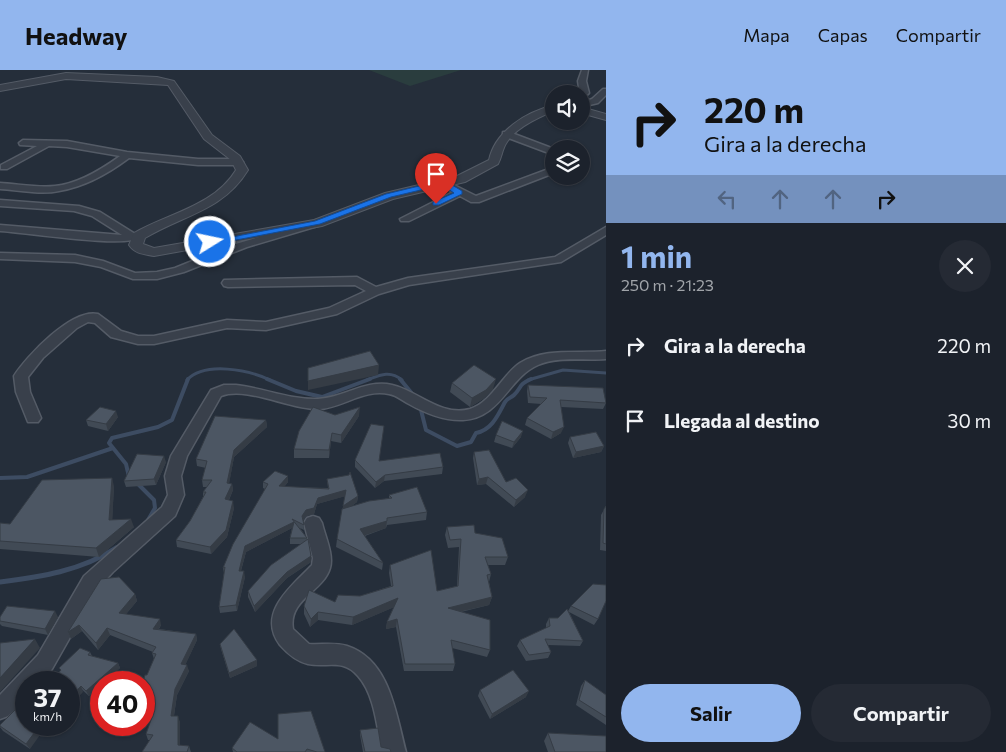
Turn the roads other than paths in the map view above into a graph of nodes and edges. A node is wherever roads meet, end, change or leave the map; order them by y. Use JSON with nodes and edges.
{"nodes":[{"id":1,"x":594,"y":71,"type":"edge"},
{"id":2,"x":584,"y":72,"type":"edge"},
{"id":3,"x":583,"y":85,"type":"edge"},
{"id":4,"x":0,"y":88,"type":"edge"},
{"id":5,"x":606,"y":91,"type":"edge"},
{"id":6,"x":595,"y":101,"type":"junction"},
{"id":7,"x":606,"y":101,"type":"edge"},
{"id":8,"x":590,"y":102,"type":"edge"},
{"id":9,"x":545,"y":110,"type":"edge"},
{"id":10,"x":590,"y":113,"type":"edge"},
{"id":11,"x":606,"y":117,"type":"edge"},
{"id":12,"x":506,"y":134,"type":"junction"},
{"id":13,"x":23,"y":143,"type":"dead end"},
{"id":14,"x":48,"y":143,"type":"junction"},
{"id":15,"x":545,"y":149,"type":"edge"},
{"id":16,"x":127,"y":155,"type":"junction"},
{"id":17,"x":238,"y":162,"type":"junction"},
{"id":18,"x":4,"y":167,"type":"dead end"},
{"id":19,"x":545,"y":173,"type":"edge"},
{"id":20,"x":444,"y":183,"type":"junction"},
{"id":21,"x":0,"y":186,"type":"edge"},
{"id":22,"x":459,"y":193,"type":"junction"},
{"id":23,"x":0,"y":204,"type":"edge"},
{"id":24,"x":405,"y":219,"type":"dead end"},
{"id":25,"x":317,"y":223,"type":"junction"},
{"id":26,"x":0,"y":228,"type":"edge"},
{"id":27,"x":606,"y":230,"type":"edge"},
{"id":28,"x":136,"y":237,"type":"junction"},
{"id":29,"x":0,"y":256,"type":"edge"},
{"id":30,"x":228,"y":282,"type":"dead end"},
{"id":31,"x":375,"y":291,"type":"junction"},
{"id":32,"x":606,"y":355,"type":"edge"},
{"id":33,"x":34,"y":418,"type":"dead end"},
{"id":34,"x":313,"y":523,"type":"dead end"},
{"id":35,"x":37,"y":671,"type":"edge"},
{"id":36,"x":15,"y":697,"type":"edge"},
{"id":37,"x":0,"y":708,"type":"edge"},
{"id":38,"x":394,"y":752,"type":"edge"}],
"edges":[{"from":1,"to":2,"type":"street"},
{"from":2,"to":3,"type":"street"},
{"from":4,"to":17,"type":"street"},
{"from":5,"to":6,"type":"street"},
{"from":6,"to":7,"type":"street"},
{"from":6,"to":8,"type":"street"},
{"from":9,"to":12,"type":"street"},
{"from":10,"to":11,"type":"street"},
{"from":12,"to":15,"type":"street"},
{"from":12,"to":20,"type":"street"},
{"from":13,"to":14,"type":"street"},
{"from":14,"to":16,"type":"street"},
{"from":14,"to":18,"type":"street"},
{"from":16,"to":17,"type":"street"},
{"from":16,"to":21,"type":"street"},
{"from":17,"to":28,"type":"street"},
{"from":19,"to":22,"type":"street"},
{"from":20,"to":22,"type":"street"},
{"from":20,"to":25,"type":"street"},
{"from":22,"to":24,"type":"street"},
{"from":23,"to":28,"type":"street"},
{"from":25,"to":28,"type":"street"},
{"from":25,"to":29,"type":"street"},
{"from":26,"to":28,"type":"street"},
{"from":27,"to":31,"type":"street"},
{"from":30,"to":31,"type":"street"},
{"from":31,"to":33,"type":"street"},
{"from":32,"to":35,"type":"street"},
{"from":34,"to":38,"type":"street"},
{"from":36,"to":37,"type":"street"}]}
